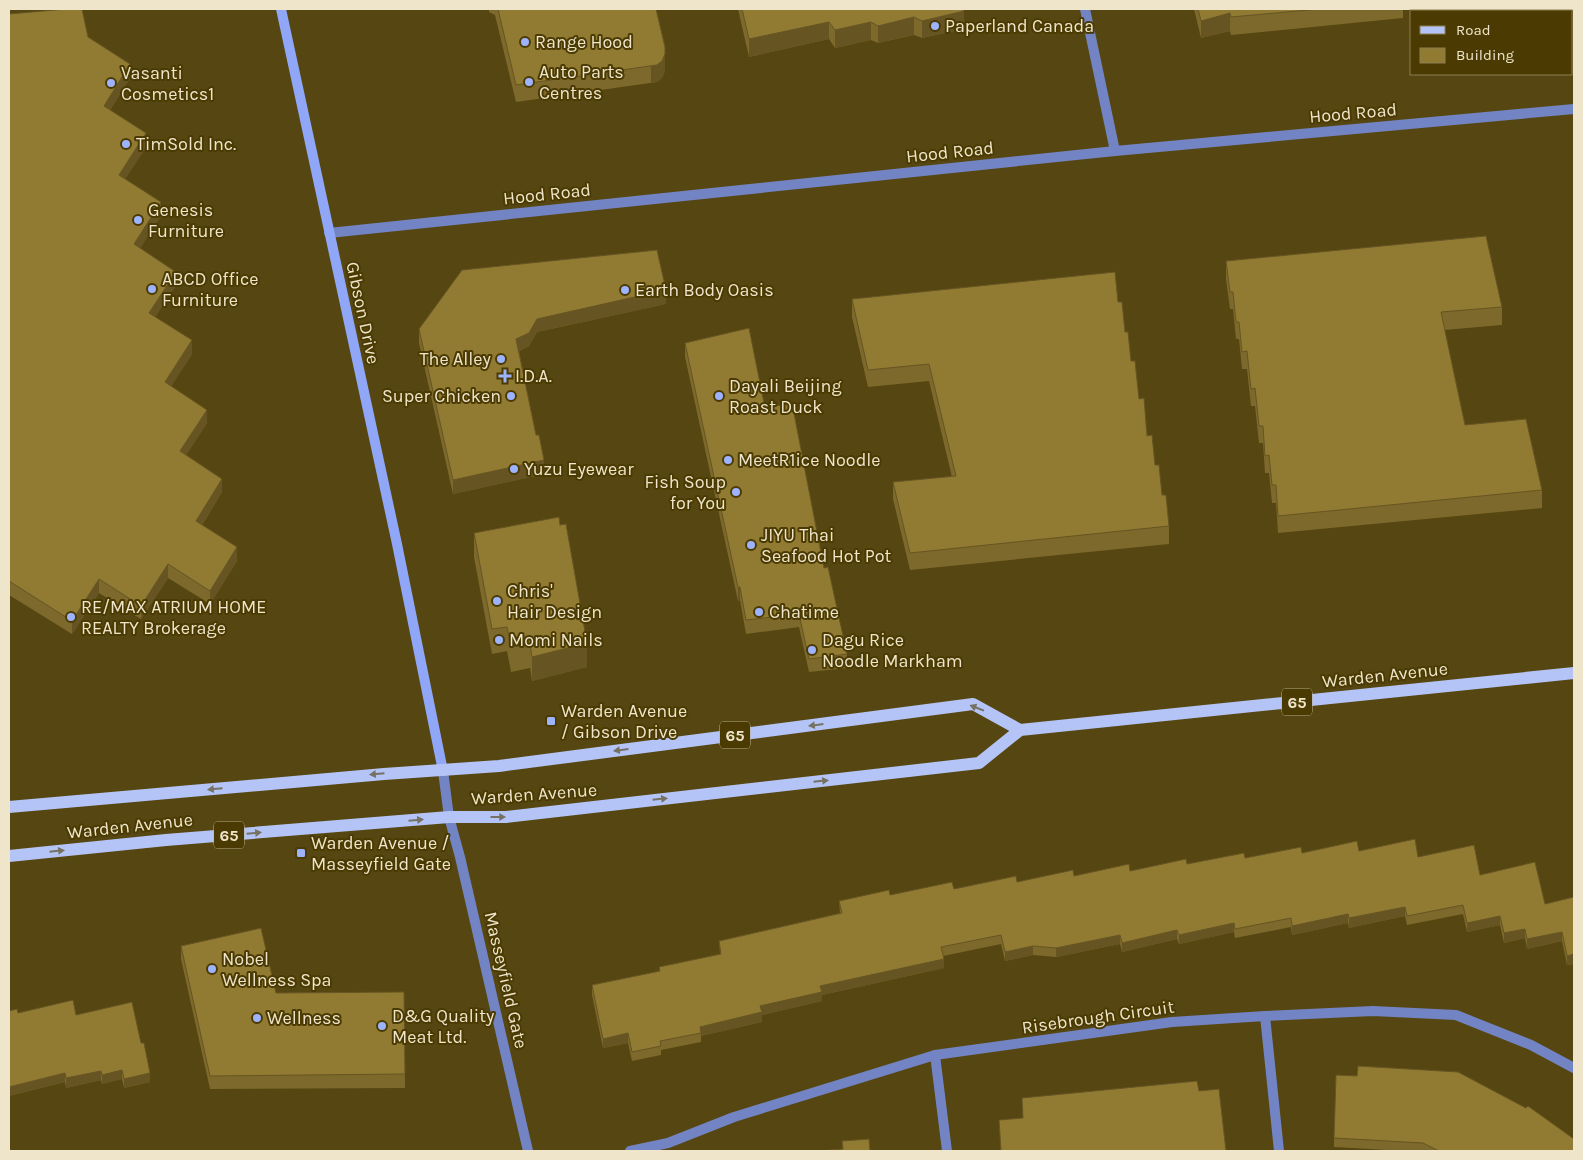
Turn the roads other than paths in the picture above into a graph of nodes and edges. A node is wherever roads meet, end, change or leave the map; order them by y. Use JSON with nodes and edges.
{"nodes":[{"id":1,"x":281,"y":9,"type":"edge"},
{"id":2,"x":1086,"y":9,"type":"edge"},
{"id":3,"x":1574,"y":109,"type":"edge"},
{"id":4,"x":1115,"y":151,"type":"junction"},
{"id":5,"x":329,"y":233,"type":"junction"},
{"id":6,"x":1574,"y":673,"type":"edge"},
{"id":7,"x":1020,"y":730,"type":"junction"},
{"id":8,"x":443,"y":770,"type":"junction"},
{"id":9,"x":9,"y":807,"type":"edge"},
{"id":10,"x":450,"y":816,"type":"junction"},
{"id":11,"x":9,"y":856,"type":"edge"},
{"id":12,"x":1265,"y":1016,"type":"junction"},
{"id":13,"x":936,"y":1055,"type":"junction"},
{"id":14,"x":1574,"y":1068,"type":"edge"},
{"id":15,"x":528,"y":1151,"type":"edge"},
{"id":16,"x":630,"y":1151,"type":"edge"},
{"id":17,"x":947,"y":1151,"type":"edge"},
{"id":18,"x":1279,"y":1151,"type":"edge"}],
"edges":[{"from":1,"to":5,"type":"main road","name":"Gibson Drive"},
{"from":2,"to":4,"type":"street"},
{"from":3,"to":4,"type":"street","name":"Hood Road"},
{"from":4,"to":5,"type":"street","name":"Hood Road"},
{"from":5,"to":8,"type":"main road","name":"Gibson Drive"},
{"from":6,"to":7,"type":"main road","name":"Warden Avenue","number":"65"},
{"from":7,"to":8,"type":"main road","name":"Warden Avenue","number":"65","one_way":true},
{"from":10,"to":7,"type":"main road","name":"Warden Avenue","number":"65","one_way":true},
{"from":8,"to":9,"type":"main road","name":"Warden Avenue","number":"65","one_way":true},
{"from":8,"to":10,"type":"street","name":"Masseyfield Gate"},
{"from":11,"to":10,"type":"main road","name":"Warden Avenue","number":"65","one_way":true},
{"from":10,"to":15,"type":"street","name":"Masseyfield Gate"},
{"from":12,"to":13,"type":"street","name":"Risebrough Circuit"},
{"from":12,"to":14,"type":"street","name":"Risebrough Circuit"},
{"from":12,"to":18,"type":"street"},
{"from":13,"to":16,"type":"street","name":"Risebrough Circuit"},
{"from":13,"to":17,"type":"street"}]}
